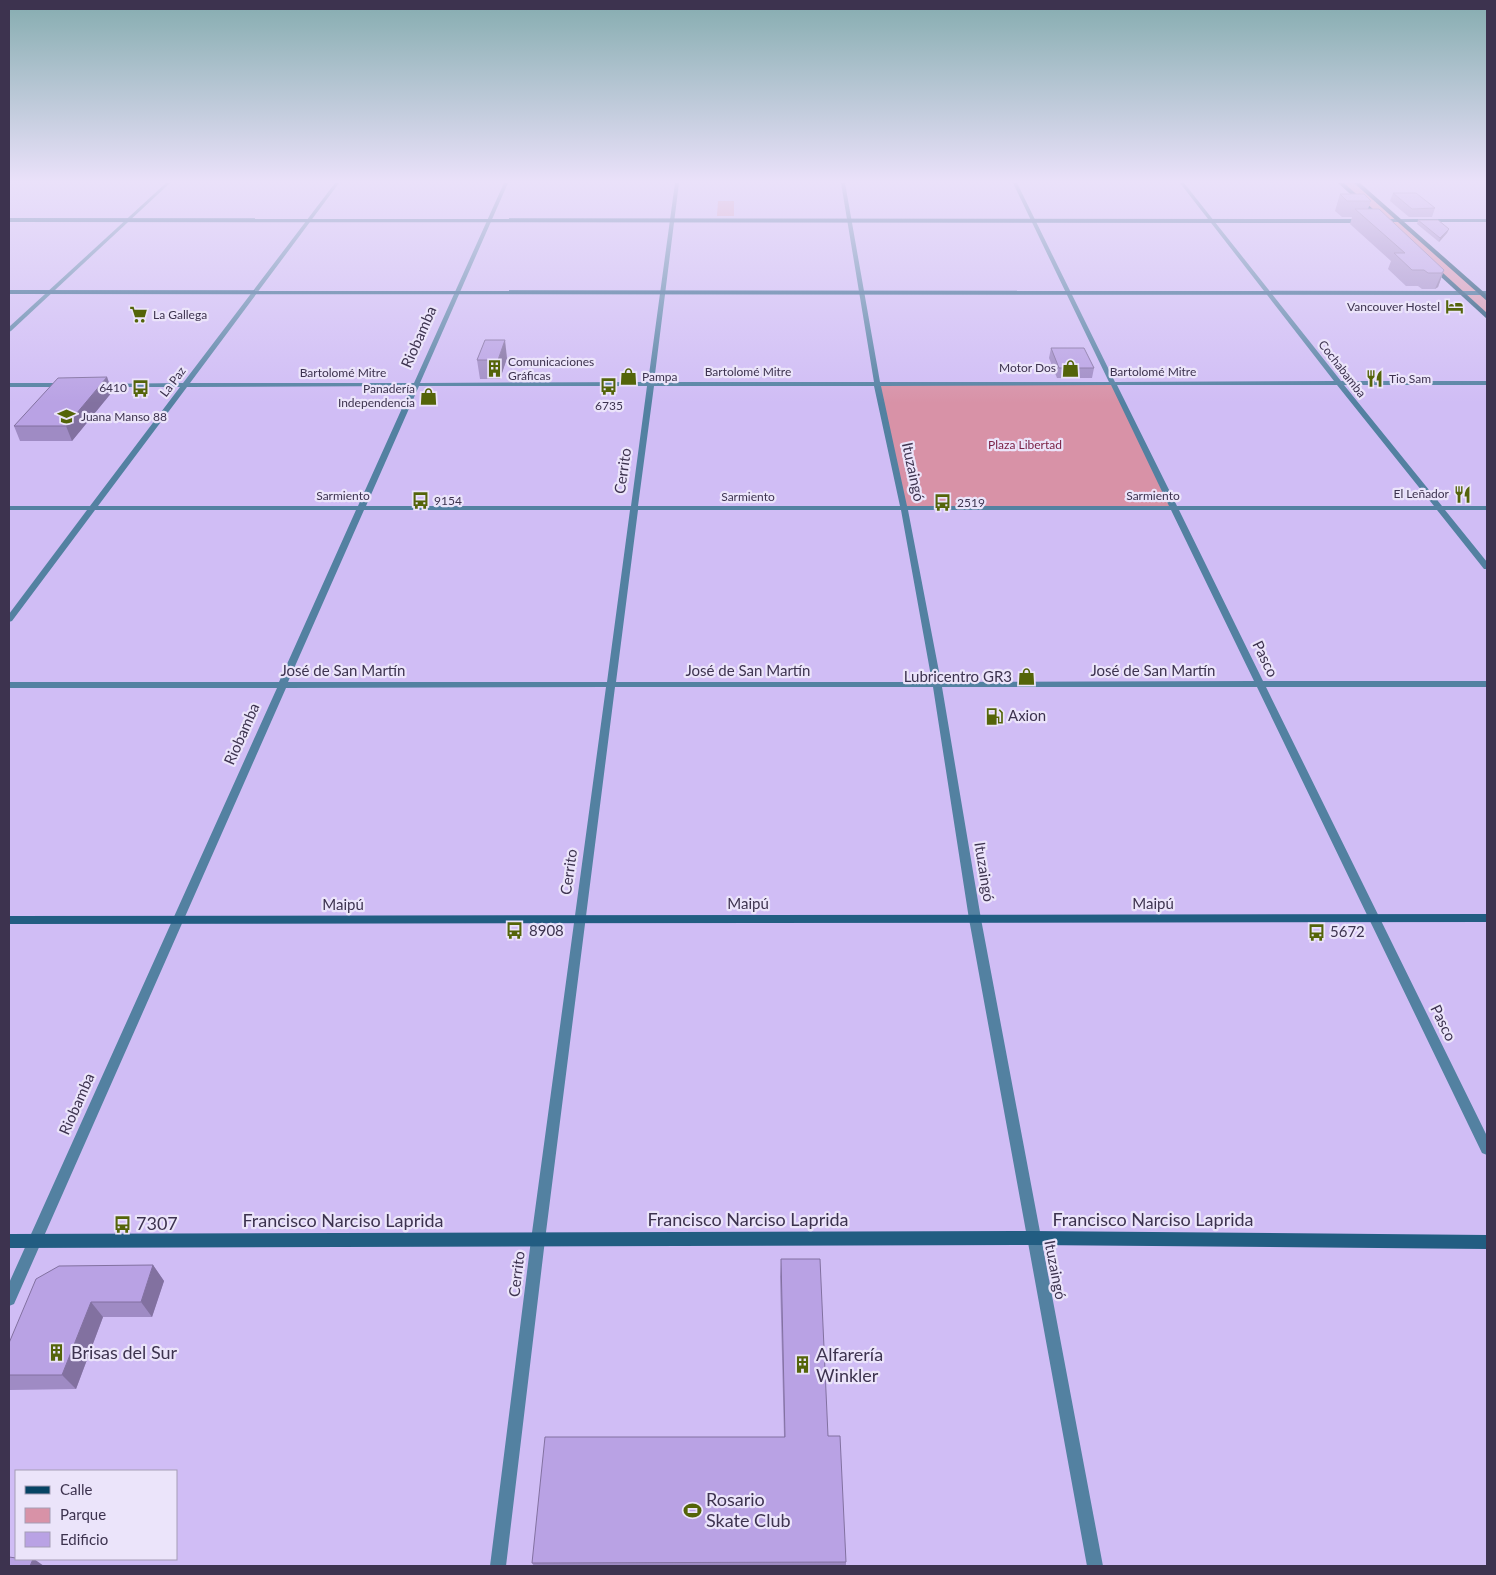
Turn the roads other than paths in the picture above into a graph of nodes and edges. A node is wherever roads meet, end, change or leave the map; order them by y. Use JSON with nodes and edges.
{"nodes":[{"id":1,"x":88,"y":256,"type":"edge"},
{"id":2,"x":281,"y":256,"type":"edge"},
{"id":3,"x":473,"y":256,"type":"edge"},
{"id":4,"x":667,"y":256,"type":"edge"},
{"id":5,"x":856,"y":256,"type":"edge"},
{"id":6,"x":1051,"y":256,"type":"edge"},
{"id":7,"x":1240,"y":256,"type":"edge"},
{"id":8,"x":1441,"y":256,"type":"edge"},
{"id":9,"x":1424,"y":259,"type":"edge"},
{"id":10,"x":9,"y":292,"type":"edge"},
{"id":11,"x":50,"y":292,"type":"junction"},
{"id":12,"x":254,"y":292,"type":"junction"},
{"id":13,"x":457,"y":292,"type":"junction"},
{"id":14,"x":1068,"y":292,"type":"junction"},
{"id":15,"x":662,"y":293,"type":"junction"},
{"id":16,"x":862,"y":293,"type":"junction"},
{"id":17,"x":1269,"y":293,"type":"junction"},
{"id":18,"x":1461,"y":293,"type":"junction"},
{"id":19,"x":1484,"y":293,"type":"edge"},
{"id":20,"x":1487,"y":299,"type":"edge"},
{"id":21,"x":1487,"y":317,"type":"edge"},
{"id":22,"x":9,"y":330,"type":"edge"},
{"id":23,"x":877,"y":383,"type":"junction"},
{"id":24,"x":1113,"y":383,"type":"junction"},
{"id":25,"x":1339,"y":383,"type":"junction"},
{"id":26,"x":1487,"y":383,"type":"edge"},
{"id":27,"x":185,"y":384,"type":"junction"},
{"id":28,"x":416,"y":384,"type":"junction"},
{"id":29,"x":650,"y":384,"type":"junction"},
{"id":30,"x":9,"y":385,"type":"edge"},
{"id":31,"x":68,"y":385,"type":"edge"},
{"id":32,"x":87,"y":385,"type":"edge"},
{"id":33,"x":1173,"y":507,"type":"junction"},
{"id":34,"x":9,"y":508,"type":"edge"},
{"id":35,"x":93,"y":508,"type":"junction"},
{"id":36,"x":361,"y":508,"type":"junction"},
{"id":37,"x":634,"y":508,"type":"junction"},
{"id":38,"x":904,"y":508,"type":"junction"},
{"id":39,"x":1440,"y":508,"type":"junction"},
{"id":40,"x":1487,"y":508,"type":"edge"},
{"id":41,"x":1487,"y":567,"type":"edge"},
{"id":42,"x":9,"y":619,"type":"edge"},
{"id":43,"x":1260,"y":684,"type":"junction"},
{"id":44,"x":1487,"y":684,"type":"edge"},
{"id":45,"x":9,"y":685,"type":"edge"},
{"id":46,"x":282,"y":685,"type":"junction"},
{"id":47,"x":610,"y":685,"type":"junction"},
{"id":48,"x":937,"y":685,"type":"junction"},
{"id":49,"x":1374,"y":918,"type":"junction"},
{"id":50,"x":1487,"y":918,"type":"edge"},
{"id":51,"x":579,"y":919,"type":"junction"},
{"id":52,"x":975,"y":919,"type":"junction"},
{"id":53,"x":9,"y":920,"type":"edge"},
{"id":54,"x":177,"y":920,"type":"junction"},
{"id":55,"x":1487,"y":1149,"type":"edge"},
{"id":56,"x":1033,"y":1238,"type":"junction"},
{"id":57,"x":538,"y":1240,"type":"junction"},
{"id":58,"x":9,"y":1241,"type":"edge"},
{"id":59,"x":34,"y":1241,"type":"junction"},
{"id":60,"x":1487,"y":1242,"type":"edge"},
{"id":61,"x":9,"y":1299,"type":"edge"},
{"id":62,"x":498,"y":1566,"type":"edge"},
{"id":63,"x":1095,"y":1566,"type":"edge"}],
"edges":[{"from":1,"to":11,"type":"street"},
{"from":2,"to":12,"type":"street","name":"La Paz"},
{"from":3,"to":13,"type":"street","name":"Riobamba"},
{"from":4,"to":15,"type":"street","name":"Cerrito"},
{"from":5,"to":16,"type":"street","name":"Ituzaingó"},
{"from":6,"to":14,"type":"street","name":"Pasco"},
{"from":7,"to":17,"type":"street","name":"Cochabamba"},
{"from":8,"to":19,"type":"main road"},
{"from":9,"to":18,"type":"main road"},
{"from":10,"to":11,"type":"main road"},
{"from":11,"to":12,"type":"main road"},
{"from":11,"to":22,"type":"street"},
{"from":12,"to":13,"type":"main road"},
{"from":12,"to":27,"type":"street","name":"La Paz"},
{"from":13,"to":15,"type":"main road"},
{"from":13,"to":28,"type":"street","name":"Riobamba"},
{"from":14,"to":16,"type":"main road"},
{"from":14,"to":17,"type":"main road"},
{"from":14,"to":24,"type":"street","name":"Pasco"},
{"from":15,"to":16,"type":"main road"},
{"from":15,"to":29,"type":"street","name":"Cerrito"},
{"from":16,"to":23,"type":"street","name":"Ituzaingó"},
{"from":17,"to":18,"type":"main road"},
{"from":17,"to":25,"type":"street","name":"Cochabamba"},
{"from":18,"to":19,"type":"main road"},
{"from":18,"to":21,"type":"main road"},
{"from":19,"to":20,"type":"main road"},
{"from":23,"to":24,"type":"street","name":"Bartolomé Mitre"},
{"from":23,"to":29,"type":"street","name":"Bartolomé Mitre"},
{"from":23,"to":38,"type":"street","name":"Ituzaingó"},
{"from":24,"to":25,"type":"street","name":"Bartolomé Mitre"},
{"from":24,"to":33,"type":"street","name":"Pasco"},
{"from":25,"to":26,"type":"street","name":"Bartolomé Mitre"},
{"from":25,"to":39,"type":"street","name":"Cochabamba"},
{"from":27,"to":28,"type":"street","name":"Bartolomé Mitre"},
{"from":27,"to":32,"type":"street","name":"Bartolomé Mitre"},
{"from":27,"to":35,"type":"street","name":"La Paz"},
{"from":28,"to":29,"type":"street","name":"Bartolomé Mitre"},
{"from":28,"to":36,"type":"street","name":"Riobamba"},
{"from":29,"to":37,"type":"street","name":"Cerrito"},
{"from":30,"to":31,"type":"street"},
{"from":33,"to":38,"type":"street","name":"Sarmiento"},
{"from":33,"to":39,"type":"street","name":"Sarmiento"},
{"from":33,"to":43,"type":"street","name":"Pasco"},
{"from":34,"to":35,"type":"street","name":"Sarmiento"},
{"from":35,"to":36,"type":"street","name":"Sarmiento"},
{"from":35,"to":42,"type":"street","name":"La Paz"},
{"from":36,"to":37,"type":"street","name":"Sarmiento"},
{"from":36,"to":46,"type":"street","name":"Riobamba"},
{"from":37,"to":38,"type":"street","name":"Sarmiento"},
{"from":37,"to":47,"type":"street","name":"Cerrito"},
{"from":38,"to":48,"type":"street","name":"Ituzaingó"},
{"from":39,"to":40,"type":"street","name":"Sarmiento"},
{"from":39,"to":41,"type":"street","name":"Cochabamba"},
{"from":43,"to":44,"type":"street","name":"José de San Martín"},
{"from":43,"to":48,"type":"street","name":"José de San Martín"},
{"from":43,"to":49,"type":"street","name":"Pasco"},
{"from":45,"to":46,"type":"street","name":"José de San Martín"},
{"from":46,"to":47,"type":"street","name":"José de San Martín"},
{"from":46,"to":54,"type":"street","name":"Riobamba"},
{"from":47,"to":48,"type":"street","name":"José de San Martín"},
{"from":47,"to":51,"type":"street","name":"Cerrito"},
{"from":48,"to":52,"type":"street","name":"Ituzaingó"},
{"from":49,"to":50,"type":"main road","name":"Maipú"},
{"from":49,"to":52,"type":"main road","name":"Maipú"},
{"from":49,"to":55,"type":"street","name":"Pasco"},
{"from":51,"to":52,"type":"main road","name":"Maipú"},
{"from":51,"to":54,"type":"main road","name":"Maipú"},
{"from":51,"to":57,"type":"street","name":"Cerrito"},
{"from":52,"to":56,"type":"street","name":"Ituzaingó"},
{"from":53,"to":54,"type":"main road","name":"Maipú"},
{"from":54,"to":59,"type":"street","name":"Riobamba"},
{"from":56,"to":57,"type":"main road","name":"Francisco Narciso Laprida"},
{"from":56,"to":60,"type":"main road","name":"Francisco Narciso Laprida"},
{"from":56,"to":63,"type":"street","name":"Ituzaingó"},
{"from":57,"to":59,"type":"main road","name":"Francisco Narciso Laprida"},
{"from":57,"to":62,"type":"street","name":"Cerrito"},
{"from":58,"to":59,"type":"main road","name":"Francisco Narciso Laprida"},
{"from":59,"to":61,"type":"street","name":"Riobamba"}]}
